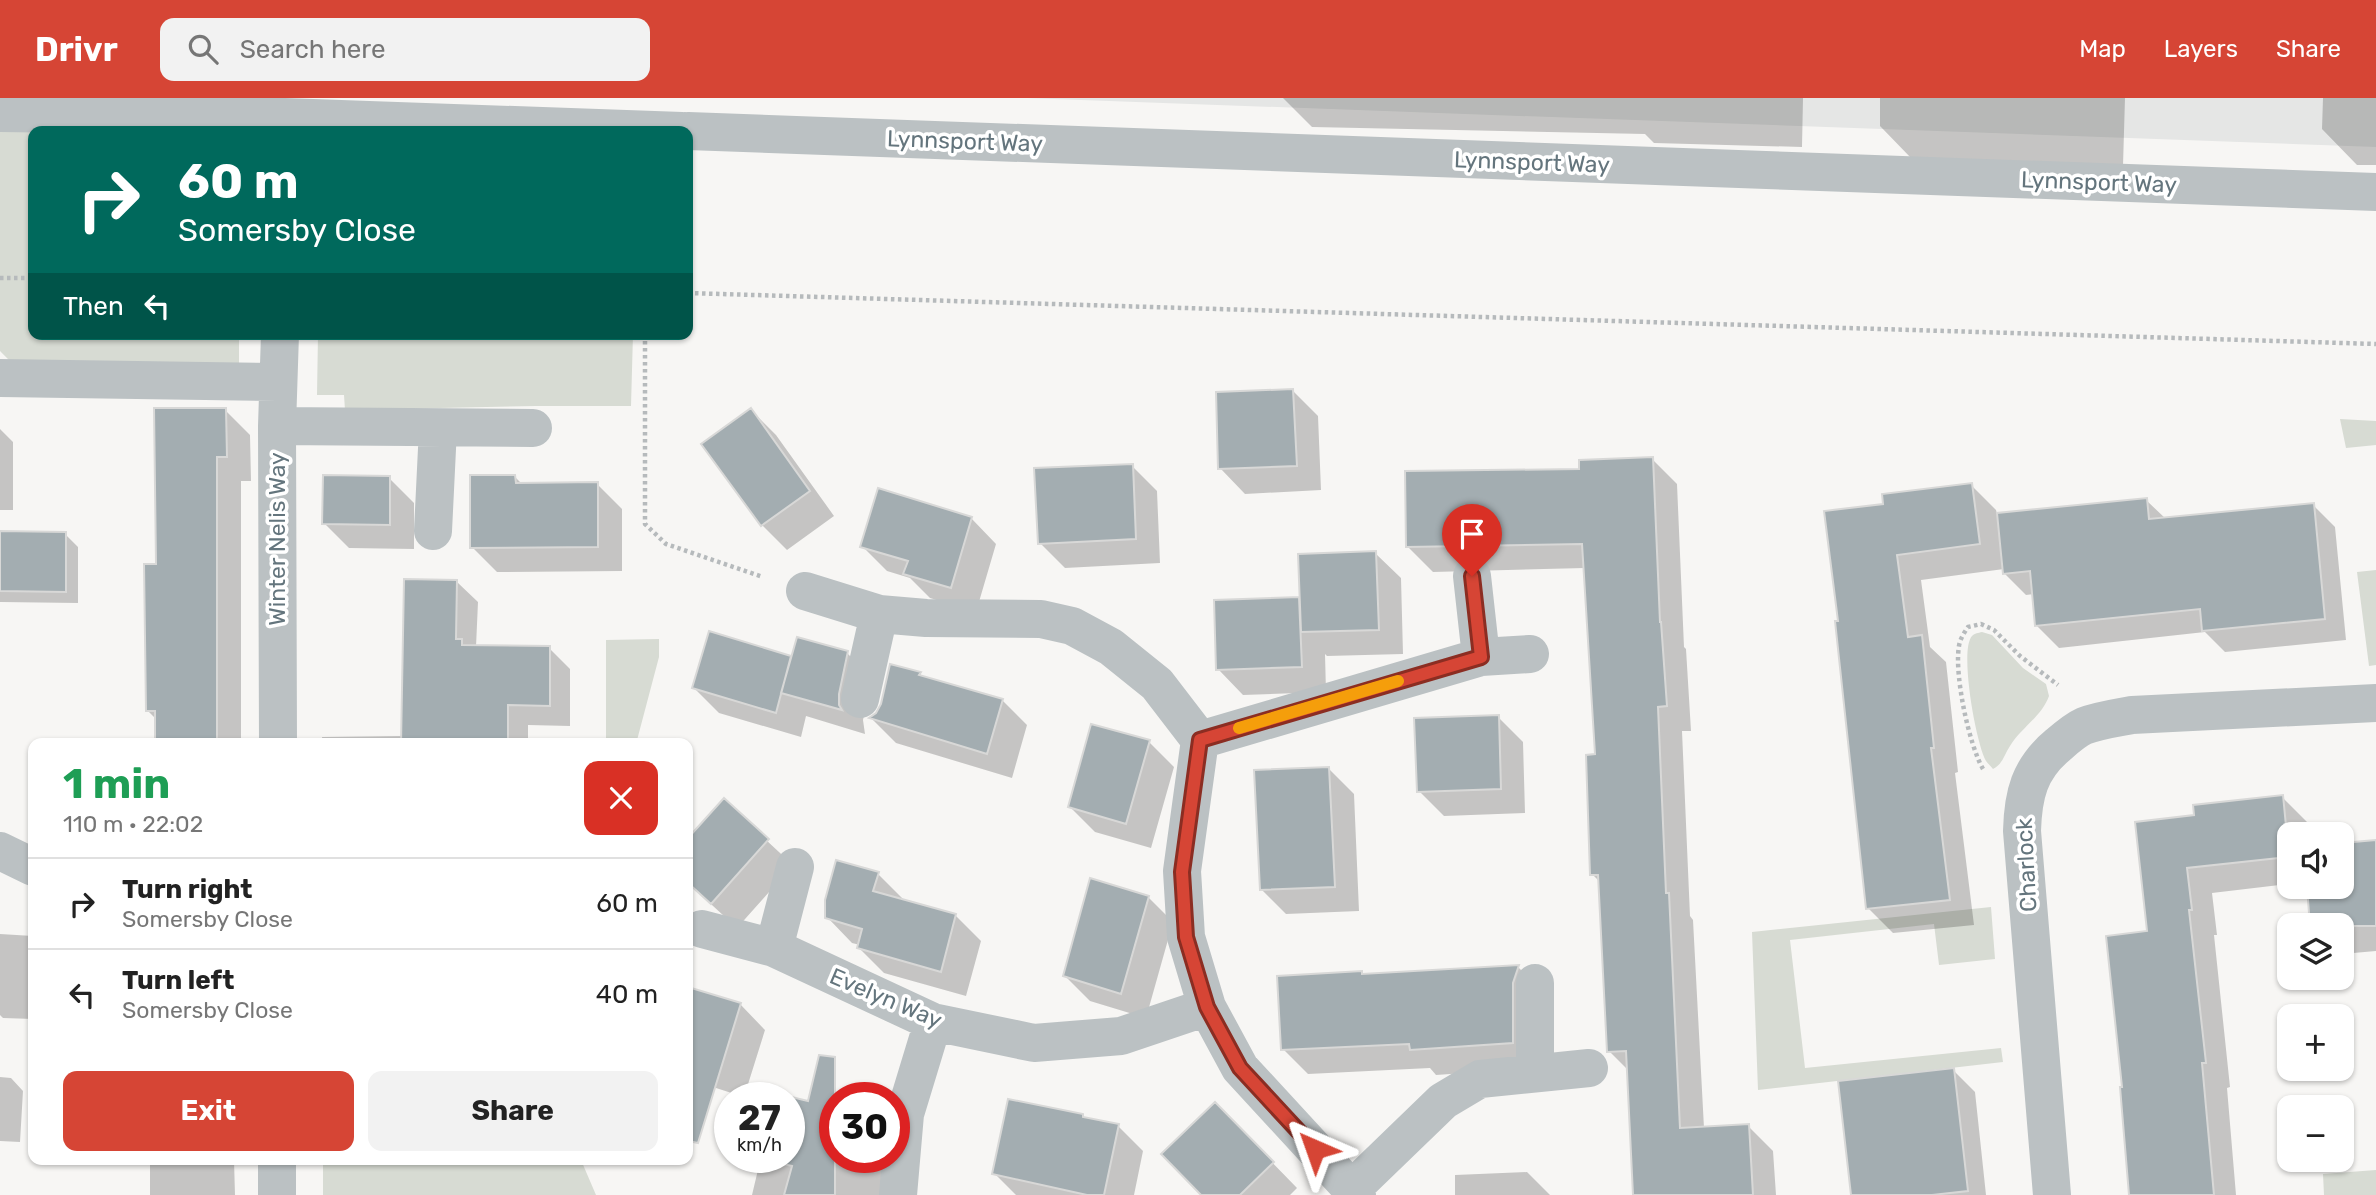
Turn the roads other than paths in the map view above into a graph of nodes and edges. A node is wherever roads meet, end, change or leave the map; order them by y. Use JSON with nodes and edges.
{"nodes":[{"id":1,"x":0,"y":113,"type":"edge"},
{"id":2,"x":285,"y":124,"type":"edge"},
{"id":3,"x":398,"y":126,"type":"edge"},
{"id":4,"x":693,"y":131,"type":"edge"},
{"id":5,"x":2376,"y":192,"type":"edge"},
{"id":6,"x":280,"y":340,"type":"edge"},
{"id":7,"x":0,"y":378,"type":"edge"},
{"id":8,"x":278,"y":382,"type":"junction"},
{"id":9,"x":277,"y":426,"type":"junction"},
{"id":10,"x":438,"y":428,"type":"junction"},
{"id":11,"x":533,"y":428,"type":"dead end"},
{"id":12,"x":433,"y":531,"type":"dead end"},
{"id":13,"x":1472,"y":576,"type":"dead end"},
{"id":14,"x":805,"y":591,"type":"road end"},
{"id":15,"x":879,"y":614,"type":"junction"},
{"id":16,"x":1530,"y":654,"type":"dead end"},
{"id":17,"x":1481,"y":657,"type":"junction"},
{"id":18,"x":860,"y":699,"type":"dead end"},
{"id":19,"x":2376,"y":703,"type":"edge"},
{"id":20,"x":278,"y":738,"type":"edge"},
{"id":21,"x":1200,"y":740,"type":"junction"},
{"id":22,"x":0,"y":851,"type":"edge"},
{"id":23,"x":28,"y":865,"type":"edge"},
{"id":24,"x":794,"y":867,"type":"dead end"},
{"id":25,"x":702,"y":929,"type":"dead end"},
{"id":26,"x":774,"y":948,"type":"junction"},
{"id":27,"x":1535,"y":983,"type":"dead end"},
{"id":28,"x":1207,"y":1007,"type":"junction"},
{"id":29,"x":933,"y":1022,"type":"junction"},
{"id":30,"x":1589,"y":1068,"type":"dead end"},
{"id":31,"x":1535,"y":1072,"type":"junction"},
{"id":32,"x":277,"y":1165,"type":"edge"},
{"id":33,"x":1354,"y":1192,"type":"edge"},
{"id":34,"x":277,"y":1195,"type":"edge"},
{"id":35,"x":898,"y":1195,"type":"edge"},
{"id":36,"x":2052,"y":1195,"type":"edge"}],
"edges":[{"from":1,"to":2,"type":"street"},
{"from":2,"to":3,"type":"street"},
{"from":4,"to":5,"type":"street","name":"Lynnsport Way"},
{"from":6,"to":8,"type":"street","name":"Winter Nelis Way"},
{"from":7,"to":8,"type":"street"},
{"from":8,"to":9,"type":"street","name":"Winter Nelis Way"},
{"from":9,"to":10,"type":"street"},
{"from":9,"to":20,"type":"street","name":"Winter Nelis Way"},
{"from":10,"to":11,"type":"street"},
{"from":10,"to":12,"type":"street"},
{"from":13,"to":17,"type":"street"},
{"from":14,"to":15,"type":"street"},
{"from":15,"to":18,"type":"street"},
{"from":15,"to":21,"type":"street"},
{"from":16,"to":17,"type":"street"},
{"from":17,"to":21,"type":"street"},
{"from":19,"to":36,"type":"street","name":"Charlock"},
{"from":21,"to":28,"type":"street"},
{"from":22,"to":23,"type":"street"},
{"from":24,"to":26,"type":"street"},
{"from":25,"to":26,"type":"street","name":"Evelyn Way"},
{"from":26,"to":29,"type":"street","name":"Evelyn Way"},
{"from":27,"to":31,"type":"street"},
{"from":28,"to":29,"type":"street","name":"Evelyn Way"},
{"from":28,"to":33,"type":"street"},
{"from":29,"to":35,"type":"street"},
{"from":30,"to":31,"type":"street"},
{"from":31,"to":33,"type":"street"},
{"from":32,"to":34,"type":"street"}]}
